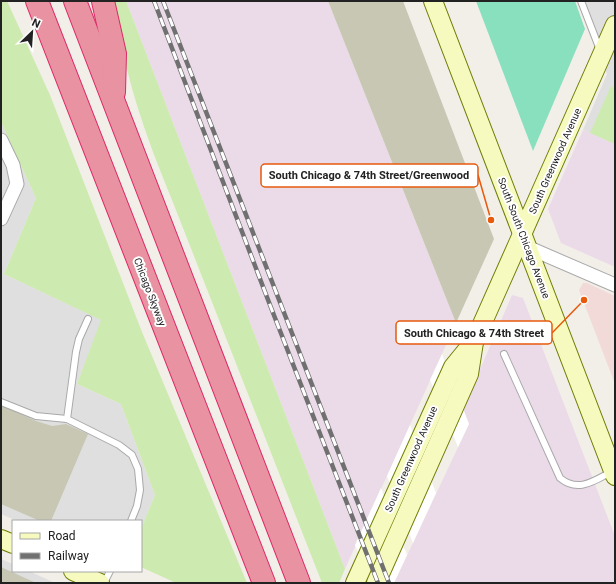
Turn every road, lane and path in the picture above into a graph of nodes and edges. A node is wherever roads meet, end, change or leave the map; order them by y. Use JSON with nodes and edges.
{"nodes":[{"id":1,"x":28,"y":1,"type":"edge"},
{"id":2,"x":36,"y":1,"type":"edge"},
{"id":3,"x":75,"y":1,"type":"edge"},
{"id":4,"x":103,"y":1,"type":"edge"},
{"id":5,"x":433,"y":1,"type":"edge"},
{"id":6,"x":581,"y":1,"type":"edge"},
{"id":7,"x":615,"y":25,"type":"edge"},
{"id":8,"x":46,"y":26,"type":"junction"},
{"id":9,"x":602,"y":56,"type":"junction"},
{"id":10,"x":114,"y":103,"type":"junction"},
{"id":11,"x":1,"y":140,"type":"edge"},
{"id":12,"x":1,"y":219,"type":"edge"},
{"id":13,"x":525,"y":240,"type":"junction"},
{"id":14,"x":615,"y":285,"type":"edge"},
{"id":15,"x":88,"y":319,"type":"dead end"},
{"id":16,"x":475,"y":340,"type":"junction"},
{"id":17,"x":504,"y":354,"type":"dead end"},
{"id":18,"x":1,"y":402,"type":"edge"},
{"id":19,"x":66,"y":419,"type":"junction"},
{"id":20,"x":614,"y":473,"type":"edge"},
{"id":21,"x":131,"y":520,"type":"edge"},
{"id":22,"x":1,"y":539,"type":"edge"},
{"id":23,"x":12,"y":544,"type":"edge"},
{"id":24,"x":75,"y":572,"type":"edge"},
{"id":25,"x":110,"y":572,"type":"edge"},
{"id":26,"x":100,"y":583,"type":"edge"},
{"id":27,"x":104,"y":583,"type":"edge"},
{"id":28,"x":264,"y":583,"type":"edge"},
{"id":29,"x":299,"y":583,"type":"edge"},
{"id":30,"x":355,"y":583,"type":"edge"},
{"id":31,"x":376,"y":583,"type":"edge"}],
"edges":[{"from":1,"to":8,"type":"highway"},
{"from":2,"to":8,"type":"highway","name":"Chicago Skyway"},
{"from":3,"to":10,"type":"highway"},
{"from":4,"to":10,"type":"highway"},
{"from":5,"to":13,"type":"street","name":"South South Chicago Avenue"},
{"from":6,"to":9,"type":"lane"},
{"from":7,"to":9,"type":"street","name":"South Greenwood Avenue"},
{"from":8,"to":28,"type":"highway","name":"Chicago Skyway"},
{"from":9,"to":13,"type":"street","name":"South Greenwood Avenue"},
{"from":10,"to":29,"type":"highway"},
{"from":11,"to":12,"type":"street"},
{"from":13,"to":14,"type":"street"},
{"from":13,"to":16,"type":"street","name":"South Greenwood Avenue"},
{"from":13,"to":20,"type":"street","name":"South South Chicago Avenue"},
{"from":15,"to":19,"type":"lane"},
{"from":16,"to":30,"type":"street","name":"South Greenwood Avenue"},
{"from":16,"to":31,"type":"street","name":"South Greenwood Avenue"},
{"from":17,"to":20,"type":"lane"},
{"from":18,"to":19,"type":"lane"},
{"from":19,"to":21,"type":"lane"},
{"from":22,"to":23,"type":"street"},
{"from":24,"to":26,"type":"street"},
{"from":25,"to":27,"type":"lane"}]}
